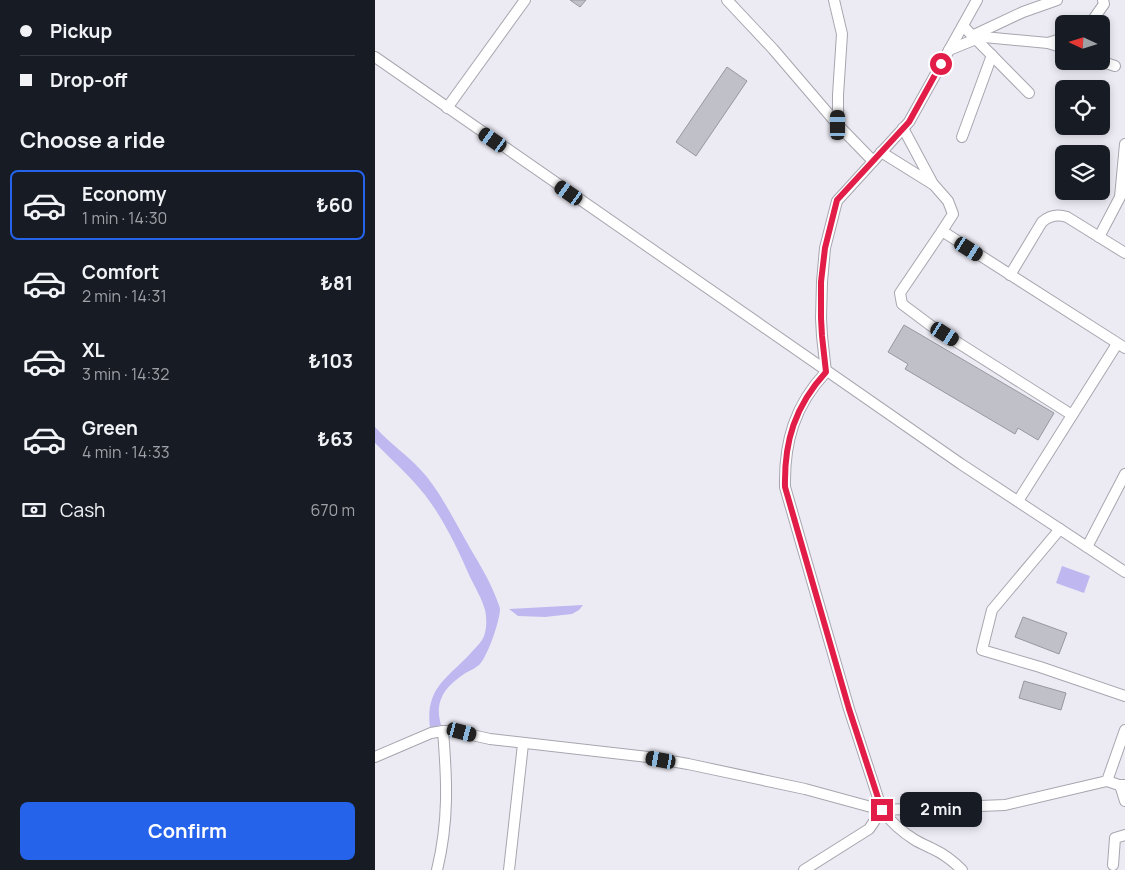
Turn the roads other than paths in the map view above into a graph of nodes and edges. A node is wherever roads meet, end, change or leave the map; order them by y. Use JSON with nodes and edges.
{"nodes":[{"id":1,"x":525,"y":0,"type":"edge"},
{"id":2,"x":727,"y":0,"type":"edge"},
{"id":3,"x":834,"y":0,"type":"edge"},
{"id":4,"x":977,"y":0,"type":"edge"},
{"id":5,"x":1057,"y":0,"type":"edge"},
{"id":6,"x":1103,"y":0,"type":"edge"},
{"id":7,"x":1096,"y":15,"type":"edge"},
{"id":8,"x":963,"y":26,"type":"junction"},
{"id":9,"x":974,"y":37,"type":"junction"},
{"id":10,"x":1055,"y":41,"type":"edge"},
{"id":11,"x":1048,"y":43,"type":"junction"},
{"id":12,"x":1055,"y":45,"type":"edge"},
{"id":13,"x":949,"y":50,"type":"junction"},
{"id":14,"x":992,"y":55,"type":"junction"},
{"id":15,"x":375,"y":57,"type":"edge"},
{"id":16,"x":1110,"y":64,"type":"edge"},
{"id":17,"x":1115,"y":66,"type":"dead end"},
{"id":18,"x":1029,"y":93,"type":"dead end"},
{"id":19,"x":447,"y":108,"type":"junction"},
{"id":20,"x":838,"y":125,"type":"junction"},
{"id":21,"x":903,"y":128,"type":"junction"},
{"id":22,"x":962,"y":137,"type":"dead end"},
{"id":23,"x":1125,"y":144,"type":"edge"},
{"id":24,"x":881,"y":152,"type":"junction"},
{"id":25,"x":873,"y":161,"type":"junction"},
{"id":26,"x":934,"y":185,"type":"junction"},
{"id":27,"x":942,"y":231,"type":"junction"},
{"id":28,"x":1099,"y":237,"type":"junction"},
{"id":29,"x":1125,"y":253,"type":"edge"},
{"id":30,"x":1010,"y":275,"type":"junction"},
{"id":31,"x":1121,"y":346,"type":"edge"},
{"id":32,"x":826,"y":372,"type":"junction"},
{"id":33,"x":1072,"y":415,"type":"junction"},
{"id":34,"x":1125,"y":474,"type":"edge"},
{"id":35,"x":1017,"y":501,"type":"junction"},
{"id":36,"x":1060,"y":529,"type":"junction"},
{"id":37,"x":1087,"y":547,"type":"junction"},
{"id":38,"x":1125,"y":572,"type":"edge"},
{"id":39,"x":1125,"y":696,"type":"edge"},
{"id":40,"x":443,"y":730,"type":"junction"},
{"id":41,"x":1125,"y":730,"type":"edge"},
{"id":42,"x":523,"y":744,"type":"junction"},
{"id":43,"x":375,"y":757,"type":"edge"},
{"id":44,"x":1107,"y":781,"type":"junction"},
{"id":45,"x":1123,"y":785,"type":"edge"},
{"id":46,"x":1125,"y":801,"type":"edge"},
{"id":47,"x":882,"y":810,"type":"junction"},
{"id":48,"x":1125,"y":835,"type":"edge"},
{"id":49,"x":1113,"y":865,"type":"dead end"},
{"id":50,"x":437,"y":870,"type":"edge"},
{"id":51,"x":509,"y":870,"type":"edge"},
{"id":52,"x":804,"y":870,"type":"edge"},
{"id":53,"x":962,"y":870,"type":"edge"}],
"edges":[{"from":1,"to":19,"type":"street"},
{"from":2,"to":20,"type":"street"},
{"from":3,"to":20,"type":"street"},
{"from":4,"to":8,"type":"street"},
{"from":5,"to":9,"type":"street"},
{"from":6,"to":7,"type":"street"},
{"from":8,"to":9,"type":"street"},
{"from":8,"to":13,"type":"street"},
{"from":9,"to":11,"type":"street"},
{"from":9,"to":13,"type":"street"},
{"from":9,"to":14,"type":"street"},
{"from":10,"to":11,"type":"street"},
{"from":11,"to":12,"type":"street"},
{"from":13,"to":21,"type":"street"},
{"from":14,"to":18,"type":"street"},
{"from":14,"to":22,"type":"street"},
{"from":15,"to":19,"type":"street"},
{"from":16,"to":17,"type":"street"},
{"from":19,"to":32,"type":"street"},
{"from":20,"to":25,"type":"street"},
{"from":21,"to":24,"type":"street"},
{"from":21,"to":26,"type":"street"},
{"from":23,"to":28,"type":"street"},
{"from":24,"to":25,"type":"street"},
{"from":24,"to":26,"type":"street"},
{"from":25,"to":32,"type":"street"},
{"from":26,"to":27,"type":"street"},
{"from":27,"to":30,"type":"street"},
{"from":27,"to":33,"type":"street"},
{"from":28,"to":29,"type":"street"},
{"from":28,"to":30,"type":"street"},
{"from":30,"to":31,"type":"street"},
{"from":31,"to":33,"type":"street"},
{"from":32,"to":35,"type":"street"},
{"from":32,"to":47,"type":"street"},
{"from":33,"to":35,"type":"street"},
{"from":34,"to":37,"type":"street"},
{"from":35,"to":36,"type":"street"},
{"from":36,"to":37,"type":"street"},
{"from":36,"to":39,"type":"street"},
{"from":37,"to":38,"type":"street"},
{"from":40,"to":42,"type":"street"},
{"from":40,"to":43,"type":"street"},
{"from":40,"to":50,"type":"street"},
{"from":41,"to":44,"type":"street"},
{"from":42,"to":47,"type":"street"},
{"from":42,"to":51,"type":"street"},
{"from":44,"to":45,"type":"street"},
{"from":44,"to":47,"type":"street"},
{"from":45,"to":46,"type":"street"},
{"from":47,"to":52,"type":"street"},
{"from":47,"to":53,"type":"street"},
{"from":48,"to":49,"type":"street"}]}
